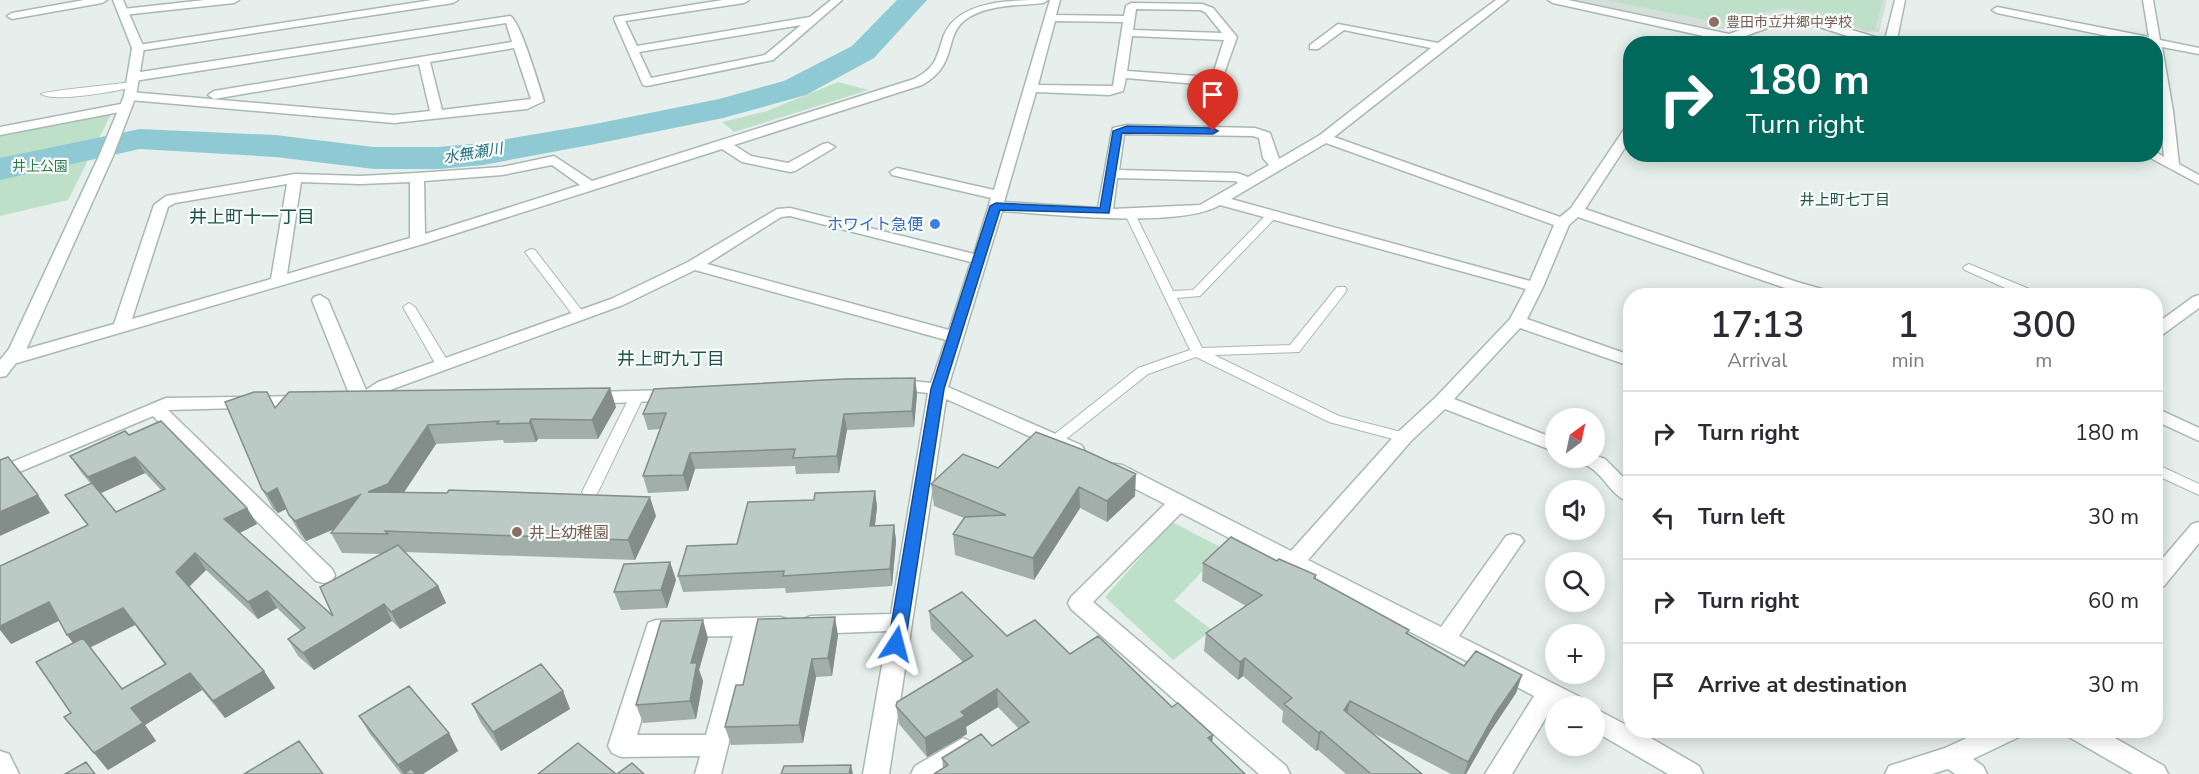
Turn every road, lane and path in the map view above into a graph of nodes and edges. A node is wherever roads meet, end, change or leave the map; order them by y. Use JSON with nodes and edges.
{"nodes":[{"id":1,"x":102,"y":0,"type":"edge"},
{"id":2,"x":118,"y":0,"type":"edge"},
{"id":3,"x":234,"y":0,"type":"edge"},
{"id":4,"x":371,"y":0,"type":"edge"},
{"id":5,"x":744,"y":0,"type":"edge"},
{"id":6,"x":837,"y":0,"type":"edge"},
{"id":7,"x":1044,"y":0,"type":"edge"},
{"id":8,"x":1054,"y":0,"type":"edge"},
{"id":9,"x":1503,"y":0,"type":"edge"},
{"id":10,"x":1553,"y":0,"type":"edge"},
{"id":11,"x":1900,"y":0,"type":"edge"},
{"id":12,"x":2148,"y":0,"type":"edge"},
{"id":13,"x":1997,"y":10,"type":"dead end"},
{"id":14,"x":457,"y":11,"type":"edge"},
{"id":15,"x":123,"y":12,"type":"junction"},
{"id":16,"x":375,"y":12,"type":"junction"},
{"id":17,"x":12,"y":16,"type":"dead end"},
{"id":18,"x":1050,"y":18,"type":"junction"},
{"id":19,"x":816,"y":19,"type":"junction"},
{"id":20,"x":1129,"y":19,"type":"junction"},
{"id":21,"x":1128,"y":33,"type":"junction"},
{"id":22,"x":1721,"y":36,"type":"edge"},
{"id":23,"x":1736,"y":36,"type":"edge"},
{"id":24,"x":1860,"y":36,"type":"edge"},
{"id":25,"x":1892,"y":36,"type":"edge"},
{"id":26,"x":2126,"y":36,"type":"edge"},
{"id":27,"x":2155,"y":36,"type":"edge"},
{"id":28,"x":1231,"y":37,"type":"junction"},
{"id":29,"x":2163,"y":43,"type":"edge"},
{"id":30,"x":520,"y":44,"type":"junction"},
{"id":31,"x":1314,"y":47,"type":"dead end"},
{"id":32,"x":1440,"y":47,"type":"junction"},
{"id":33,"x":138,"y":48,"type":"junction"},
{"id":34,"x":632,"y":50,"type":"junction"},
{"id":35,"x":2199,"y":51,"type":"edge"},
{"id":36,"x":424,"y":60,"type":"junction"},
{"id":37,"x":1122,"y":74,"type":"junction"},
{"id":38,"x":1031,"y":88,"type":"junction"},
{"id":39,"x":130,"y":91,"type":"junction"},
{"id":40,"x":46,"y":94,"type":"dead end"},
{"id":41,"x":188,"y":100,"type":"junction"},
{"id":42,"x":437,"y":116,"type":"junction"},
{"id":43,"x":2163,"y":119,"type":"edge"},
{"id":44,"x":0,"y":131,"type":"edge"},
{"id":45,"x":1325,"y":138,"type":"junction"},
{"id":46,"x":1623,"y":141,"type":"edge"},
{"id":47,"x":723,"y":143,"type":"junction"},
{"id":48,"x":828,"y":147,"type":"dead end"},
{"id":49,"x":2163,"y":161,"type":"edge"},
{"id":50,"x":1278,"y":165,"type":"junction"},
{"id":51,"x":2172,"y":166,"type":"junction"},
{"id":52,"x":897,"y":172,"type":"dead end"},
{"id":53,"x":1112,"y":174,"type":"junction"},
{"id":54,"x":417,"y":177,"type":"junction"},
{"id":55,"x":295,"y":178,"type":"junction"},
{"id":56,"x":2199,"y":180,"type":"edge"},
{"id":57,"x":1249,"y":182,"type":"junction"},
{"id":58,"x":589,"y":185,"type":"junction"},
{"id":59,"x":1219,"y":200,"type":"junction"},
{"id":60,"x":997,"y":201,"type":"junction"},
{"id":61,"x":1105,"y":211,"type":"junction"},
{"id":62,"x":1576,"y":211,"type":"junction"},
{"id":63,"x":1130,"y":214,"type":"junction"},
{"id":64,"x":1272,"y":215,"type":"junction"},
{"id":65,"x":1562,"y":223,"type":"junction"},
{"id":66,"x":418,"y":241,"type":"junction"},
{"id":67,"x":531,"y":252,"type":"dead end"},
{"id":68,"x":980,"y":260,"type":"junction"},
{"id":69,"x":694,"y":265,"type":"junction"},
{"id":70,"x":1969,"y":268,"type":"dead end"},
{"id":71,"x":278,"y":283,"type":"junction"},
{"id":72,"x":1535,"y":287,"type":"junction"},
{"id":73,"x":1802,"y":288,"type":"edge"},
{"id":74,"x":2016,"y":288,"type":"edge"},
{"id":75,"x":1341,"y":290,"type":"dead end"},
{"id":76,"x":1168,"y":296,"type":"junction"},
{"id":77,"x":320,"y":300,"type":"dead end"},
{"id":78,"x":2199,"y":300,"type":"edge"},
{"id":79,"x":409,"y":308,"type":"dead end"},
{"id":80,"x":579,"y":315,"type":"junction"},
{"id":81,"x":1517,"y":321,"type":"junction"},
{"id":82,"x":2163,"y":326,"type":"edge"},
{"id":83,"x":121,"y":327,"type":"junction"},
{"id":84,"x":955,"y":337,"type":"junction"},
{"id":85,"x":1197,"y":352,"type":"junction"},
{"id":86,"x":7,"y":359,"type":"edge"},
{"id":87,"x":1623,"y":359,"type":"edge"},
{"id":88,"x":442,"y":365,"type":"junction"},
{"id":89,"x":876,"y":385,"type":"edge"},
{"id":90,"x":938,"y":389,"type":"junction"},
{"id":91,"x":696,"y":394,"type":"edge"},
{"id":92,"x":577,"y":398,"type":"edge"},
{"id":93,"x":636,"y":398,"type":"junction"},
{"id":94,"x":361,"y":401,"type":"junction"},
{"id":95,"x":397,"y":401,"type":"edge"},
{"id":96,"x":1442,"y":401,"type":"junction"},
{"id":97,"x":155,"y":408,"type":"junction"},
{"id":98,"x":2163,"y":417,"type":"edge"},
{"id":99,"x":2199,"y":435,"type":"edge"},
{"id":100,"x":1404,"y":437,"type":"junction"},
{"id":101,"x":1056,"y":440,"type":"junction"},
{"id":102,"x":1545,"y":442,"type":"edge"},
{"id":103,"x":1603,"y":468,"type":"edge"},
{"id":104,"x":2163,"y":472,"type":"edge"},
{"id":105,"x":0,"y":474,"type":"edge"},
{"id":106,"x":1623,"y":488,"type":"edge"},
{"id":107,"x":2199,"y":490,"type":"edge"},
{"id":108,"x":590,"y":492,"type":"edge"},
{"id":109,"x":1179,"y":503,"type":"junction"},
{"id":110,"x":2199,"y":529,"type":"edge"},
{"id":111,"x":1513,"y":542,"type":"dead end"},
{"id":112,"x":1293,"y":563,"type":"junction"},
{"id":113,"x":2163,"y":572,"type":"edge"},
{"id":114,"x":324,"y":575,"type":"dead end"},
{"id":115,"x":900,"y":622,"type":"junction"},
{"id":116,"x":746,"y":628,"type":"junction"},
{"id":117,"x":1445,"y":639,"type":"junction"},
{"id":118,"x":1549,"y":692,"type":"junction"},
{"id":119,"x":1556,"y":696,"type":"edge"},
{"id":120,"x":1605,"y":724,"type":"edge"},
{"id":121,"x":1623,"y":735,"type":"edge"},
{"id":122,"x":1628,"y":738,"type":"edge"},
{"id":123,"x":1993,"y":738,"type":"edge"},
{"id":124,"x":2092,"y":738,"type":"edge"},
{"id":125,"x":975,"y":742,"type":"edge"},
{"id":126,"x":714,"y":746,"type":"junction"},
{"id":127,"x":1952,"y":757,"type":"junction"},
{"id":128,"x":0,"y":762,"type":"edge"},
{"id":129,"x":6,"y":774,"type":"edge"},
{"id":130,"x":708,"y":774,"type":"edge"},
{"id":131,"x":876,"y":774,"type":"edge"},
{"id":132,"x":924,"y":774,"type":"edge"},
{"id":133,"x":1277,"y":774,"type":"edge"},
{"id":134,"x":1498,"y":774,"type":"edge"},
{"id":135,"x":1690,"y":774,"type":"edge"},
{"id":136,"x":1898,"y":774,"type":"edge"},
{"id":137,"x":1974,"y":774,"type":"edge"},
{"id":138,"x":2155,"y":774,"type":"edge"}],
"edges":[{"from":1,"to":17,"type":"street"},
{"from":2,"to":15,"type":"street"},
{"from":3,"to":15,"type":"street"},
{"from":4,"to":16,"type":"street"},
{"from":5,"to":34,"type":"street"},
{"from":6,"to":19,"type":"street"},
{"from":7,"to":47,"type":"street"},
{"from":8,"to":18,"type":"street"},
{"from":9,"to":32,"type":"street"},
{"from":10,"to":22,"type":"street"},
{"from":11,"to":25,"type":"street"},
{"from":12,"to":27,"type":"street"},
{"from":13,"to":26,"type":"street"},
{"from":14,"to":16,"type":"street"},
{"from":14,"to":30,"type":"street"},
{"from":14,"to":39,"type":"street"},
{"from":15,"to":33,"type":"street"},
{"from":16,"to":33,"type":"street"},
{"from":18,"to":20,"type":"street"},
{"from":18,"to":38,"type":"street"},
{"from":19,"to":34,"type":"street"},
{"from":19,"to":34,"type":"street"},
{"from":20,"to":21,"type":"street"},
{"from":20,"to":28,"type":"street"},
{"from":21,"to":28,"type":"street"},
{"from":21,"to":37,"type":"street"},
{"from":23,"to":24,"type":"street"},
{"from":28,"to":37,"type":"street"},
{"from":29,"to":35,"type":"street"},
{"from":30,"to":36,"type":"street"},
{"from":30,"to":42,"type":"street"},
{"from":31,"to":32,"type":"street"},
{"from":32,"to":45,"type":"street"},
{"from":33,"to":39,"type":"street"},
{"from":36,"to":41,"type":"street"},
{"from":36,"to":42,"type":"street"},
{"from":37,"to":38,"type":"street"},
{"from":38,"to":60,"type":"street"},
{"from":39,"to":40,"type":"lane"},
{"from":39,"to":41,"type":"street"},
{"from":39,"to":44,"type":"street"},
{"from":39,"to":86,"type":"street"},
{"from":41,"to":42,"type":"street"},
{"from":43,"to":51,"type":"street"},
{"from":45,"to":50,"type":"street"},
{"from":45,"to":65,"type":"street"},
{"from":46,"to":62,"type":"street"},
{"from":47,"to":48,"type":"street"},
{"from":47,"to":58,"type":"street"},
{"from":49,"to":51,"type":"street"},
{"from":50,"to":53,"type":"street"},
{"from":50,"to":57,"type":"street"},
{"from":51,"to":56,"type":"street"},
{"from":52,"to":60,"type":"street"},
{"from":53,"to":57,"type":"street"},
{"from":53,"to":61,"type":"street"},
{"from":54,"to":55,"type":"street"},
{"from":54,"to":58,"type":"street"},
{"from":54,"to":66,"type":"street"},
{"from":55,"to":71,"type":"street"},
{"from":55,"to":83,"type":"street"},
{"from":57,"to":59,"type":"street"},
{"from":58,"to":66,"type":"street"},
{"from":59,"to":63,"type":"street"},
{"from":59,"to":64,"type":"street"},
{"from":60,"to":61,"type":"street"},
{"from":60,"to":68,"type":"street"},
{"from":61,"to":63,"type":"street"},
{"from":62,"to":65,"type":"street"},
{"from":62,"to":73,"type":"street"},
{"from":63,"to":76,"type":"lane"},
{"from":64,"to":72,"type":"street"},
{"from":64,"to":76,"type":"lane"},
{"from":65,"to":72,"type":"street"},
{"from":66,"to":71,"type":"street"},
{"from":67,"to":80,"type":"lane"},
{"from":68,"to":69,"type":"street"},
{"from":68,"to":84,"type":"street"},
{"from":69,"to":80,"type":"street"},
{"from":69,"to":84,"type":"street"},
{"from":70,"to":74,"type":"lane"},
{"from":71,"to":83,"type":"street"},
{"from":72,"to":81,"type":"street"},
{"from":75,"to":85,"type":"lane"},
{"from":76,"to":85,"type":"lane"},
{"from":77,"to":94,"type":"street"},
{"from":78,"to":82,"type":"street"},
{"from":79,"to":88,"type":"lane"},
{"from":80,"to":88,"type":"street"},
{"from":81,"to":87,"type":"street"},
{"from":81,"to":96,"type":"street"},
{"from":83,"to":86,"type":"street"},
{"from":84,"to":90,"type":"street"},
{"from":85,"to":100,"type":"lane"},
{"from":85,"to":101,"type":"lane"},
{"from":88,"to":94,"type":"street"},
{"from":89,"to":90,"type":"street"},
{"from":90,"to":101,"type":"street"},
{"from":90,"to":115,"type":"street"},
{"from":91,"to":93,"type":"street"},
{"from":92,"to":93,"type":"street"},
{"from":93,"to":108,"type":"lane"},
{"from":94,"to":95,"type":"street"},
{"from":94,"to":97,"type":"street"},
{"from":96,"to":100,"type":"street"},
{"from":96,"to":102,"type":"street"},
{"from":97,"to":105,"type":"street"},
{"from":97,"to":114,"type":"street"},
{"from":98,"to":99,"type":"street"},
{"from":100,"to":112,"type":"street"},
{"from":101,"to":109,"type":"street"},
{"from":103,"to":106,"type":"street"},
{"from":104,"to":107,"type":"lane"},
{"from":109,"to":112,"type":"street"},
{"from":109,"to":133,"type":"street"},
{"from":110,"to":113,"type":"street"},
{"from":111,"to":117,"type":"street"},
{"from":112,"to":117,"type":"street"},
{"from":115,"to":116,"type":"street"},
{"from":115,"to":131,"type":"street"},
{"from":116,"to":126,"type":"street"},
{"from":116,"to":126,"type":"street"},
{"from":117,"to":118,"type":"street"},
{"from":118,"to":119,"type":"street"},
{"from":118,"to":134,"type":"street"},
{"from":120,"to":121,"type":"street"},
{"from":122,"to":135,"type":"street"},
{"from":123,"to":127,"type":"street"},
{"from":124,"to":138,"type":"street"},
{"from":125,"to":132,"type":"street"},
{"from":126,"to":130,"type":"street"},
{"from":127,"to":136,"type":"street"},
{"from":127,"to":137,"type":"street"},
{"from":128,"to":129,"type":"street"}]}
